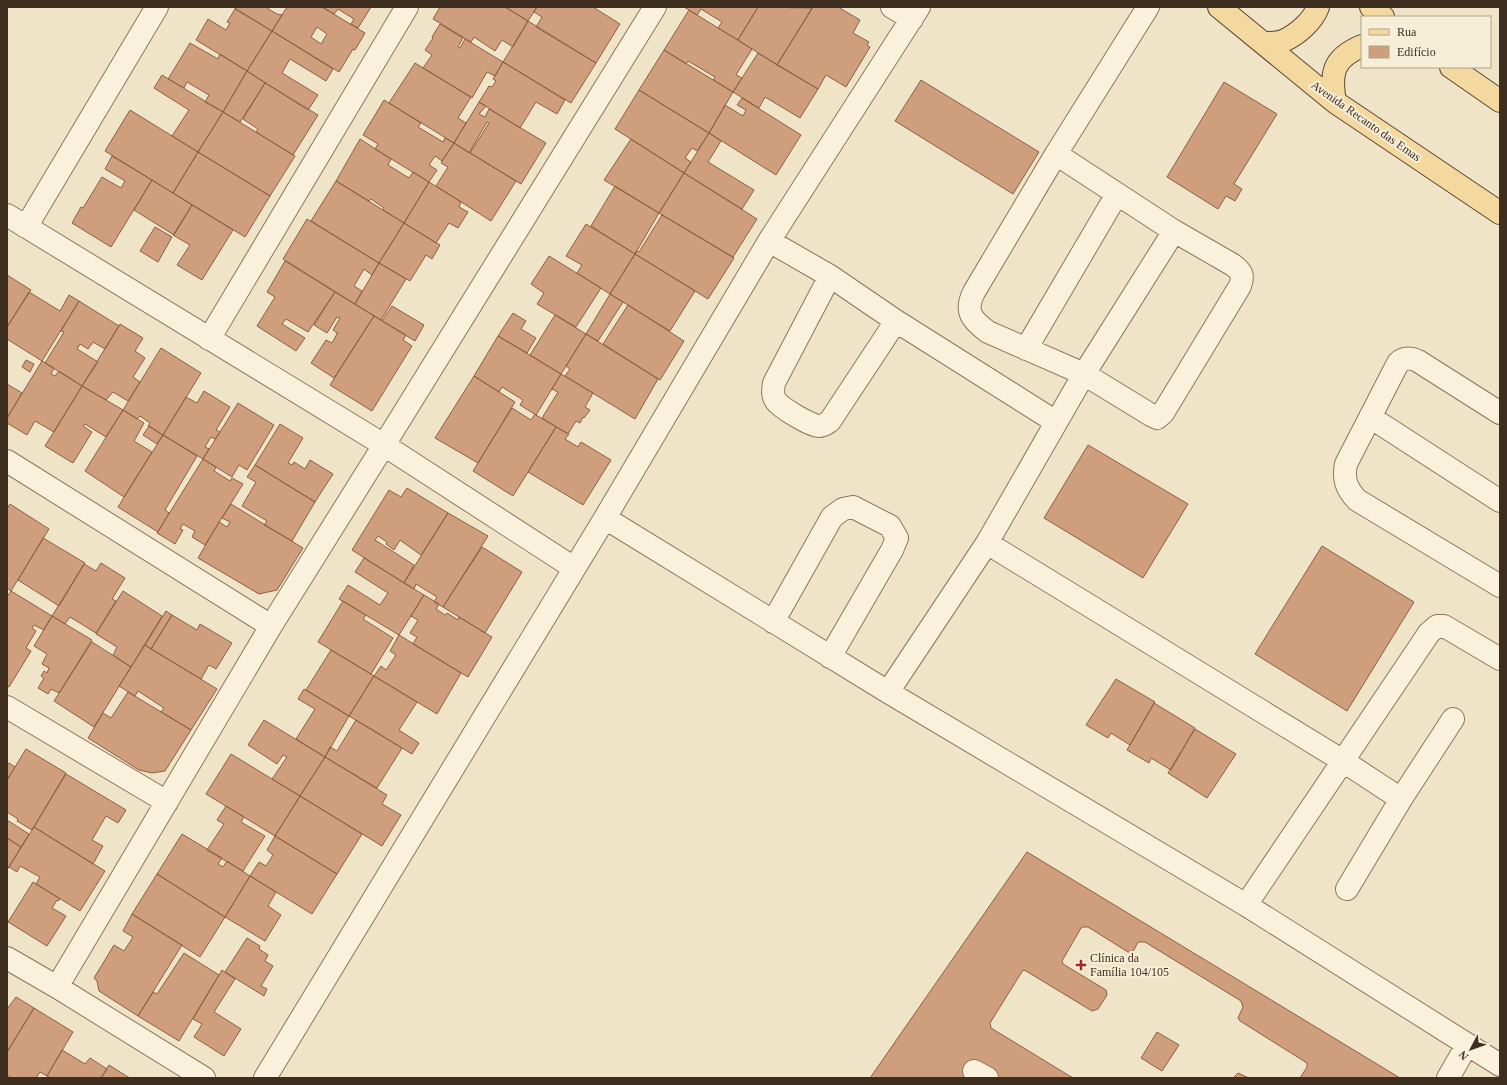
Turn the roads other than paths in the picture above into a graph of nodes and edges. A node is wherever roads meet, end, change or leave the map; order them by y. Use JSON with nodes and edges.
{"nodes":[{"id":1,"x":157,"y":7,"type":"edge"},
{"id":2,"x":407,"y":7,"type":"edge"},
{"id":3,"x":655,"y":7,"type":"edge"},
{"id":4,"x":892,"y":7,"type":"edge"},
{"id":5,"x":1148,"y":7,"type":"edge"},
{"id":6,"x":1219,"y":7,"type":"edge"},
{"id":7,"x":1318,"y":7,"type":"edge"},
{"id":8,"x":1371,"y":7,"type":"edge"},
{"id":9,"x":916,"y":13,"type":"edge"},
{"id":10,"x":1382,"y":16,"type":"edge"},
{"id":11,"x":1264,"y":43,"type":"junction"},
{"id":12,"x":1361,"y":46,"type":"edge"},
{"id":13,"x":1452,"y":68,"type":"edge"},
{"id":14,"x":1500,"y":101,"type":"edge"},
{"id":15,"x":1335,"y":102,"type":"junction"},
{"id":16,"x":1056,"y":154,"type":"junction"},
{"id":17,"x":1117,"y":194,"type":"junction"},
{"id":18,"x":1500,"y":213,"type":"edge"},
{"id":19,"x":7,"y":215,"type":"edge"},
{"id":20,"x":26,"y":227,"type":"junction"},
{"id":21,"x":1174,"y":231,"type":"junction"},
{"id":22,"x":769,"y":241,"type":"junction"},
{"id":23,"x":830,"y":276,"type":"junction"},
{"id":24,"x":896,"y":321,"type":"junction"},
{"id":25,"x":209,"y":339,"type":"junction"},
{"id":26,"x":1026,"y":349,"type":"junction"},
{"id":27,"x":1084,"y":374,"type":"junction"},
{"id":28,"x":1500,"y":413,"type":"edge"},
{"id":29,"x":1370,"y":417,"type":"junction"},
{"id":30,"x":1056,"y":422,"type":"junction"},
{"id":31,"x":384,"y":445,"type":"junction"},
{"id":32,"x":7,"y":461,"type":"edge"},
{"id":33,"x":1500,"y":501,"type":"edge"},
{"id":34,"x":605,"y":518,"type":"junction"},
{"id":35,"x":987,"y":543,"type":"junction"},
{"id":36,"x":574,"y":568,"type":"junction"},
{"id":37,"x":1500,"y":586,"type":"edge"},
{"id":38,"x":773,"y":622,"type":"junction"},
{"id":39,"x":271,"y":626,"type":"junction"},
{"id":40,"x":830,"y":657,"type":"junction"},
{"id":41,"x":1500,"y":659,"type":"edge"},
{"id":42,"x":888,"y":692,"type":"junction"},
{"id":43,"x":7,"y":707,"type":"edge"},
{"id":44,"x":1452,"y":719,"type":"dead end"},
{"id":45,"x":1343,"y":761,"type":"junction"},
{"id":46,"x":1401,"y":799,"type":"junction"},
{"id":47,"x":168,"y":802,"type":"junction"},
{"id":48,"x":1347,"y":889,"type":"dead end"},
{"id":49,"x":1246,"y":905,"type":"junction"},
{"id":50,"x":7,"y":958,"type":"edge"},
{"id":51,"x":57,"y":987,"type":"junction"},
{"id":52,"x":1467,"y":1045,"type":"junction"},
{"id":53,"x":1500,"y":1065,"type":"edge"},
{"id":54,"x":204,"y":1078,"type":"edge"},
{"id":55,"x":265,"y":1078,"type":"edge"},
{"id":56,"x":1448,"y":1078,"type":"edge"}],
"edges":[{"from":1,"to":20,"type":"street"},
{"from":2,"to":25,"type":"street"},
{"from":3,"to":31,"type":"street"},
{"from":4,"to":9,"type":"street"},
{"from":5,"to":16,"type":"street"},
{"from":6,"to":11,"type":"main road","name":"Avenida Recanto das Emas"},
{"from":7,"to":11,"type":"main road"},
{"from":8,"to":10,"type":"main road"},
{"from":9,"to":22,"type":"street"},
{"from":11,"to":15,"type":"main road","name":"Avenida Recanto das Emas"},
{"from":12,"to":15,"type":"main road"},
{"from":13,"to":14,"type":"main road"},
{"from":15,"to":18,"type":"main road","name":"Avenida Recanto das Emas"},
{"from":16,"to":17,"type":"street"},
{"from":16,"to":26,"type":"street"},
{"from":17,"to":21,"type":"street"},
{"from":17,"to":26,"type":"street"},
{"from":19,"to":20,"type":"street"},
{"from":20,"to":25,"type":"street"},
{"from":21,"to":27,"type":"street"},
{"from":21,"to":27,"type":"street"},
{"from":22,"to":23,"type":"street"},
{"from":22,"to":34,"type":"street"},
{"from":23,"to":24,"type":"street"},
{"from":23,"to":24,"type":"street"},
{"from":24,"to":30,"type":"street"},
{"from":25,"to":31,"type":"street"},
{"from":26,"to":27,"type":"street"},
{"from":27,"to":30,"type":"street"},
{"from":28,"to":29,"type":"street"},
{"from":29,"to":33,"type":"street"},
{"from":29,"to":37,"type":"street"},
{"from":30,"to":35,"type":"street"},
{"from":31,"to":36,"type":"street"},
{"from":31,"to":39,"type":"street"},
{"from":32,"to":39,"type":"street"},
{"from":34,"to":36,"type":"street"},
{"from":34,"to":38,"type":"street"},
{"from":35,"to":42,"type":"street"},
{"from":35,"to":45,"type":"street"},
{"from":36,"to":55,"type":"street"},
{"from":38,"to":40,"type":"street"},
{"from":38,"to":40,"type":"street"},
{"from":39,"to":47,"type":"street"},
{"from":40,"to":42,"type":"street"},
{"from":41,"to":45,"type":"street"},
{"from":42,"to":49,"type":"street"},
{"from":43,"to":47,"type":"street"},
{"from":44,"to":46,"type":"street"},
{"from":45,"to":46,"type":"street"},
{"from":45,"to":49,"type":"street"},
{"from":46,"to":48,"type":"street"},
{"from":47,"to":51,"type":"street"},
{"from":49,"to":52,"type":"street"},
{"from":50,"to":51,"type":"street"},
{"from":51,"to":54,"type":"street"},
{"from":52,"to":53,"type":"street"},
{"from":52,"to":56,"type":"street"}]}
